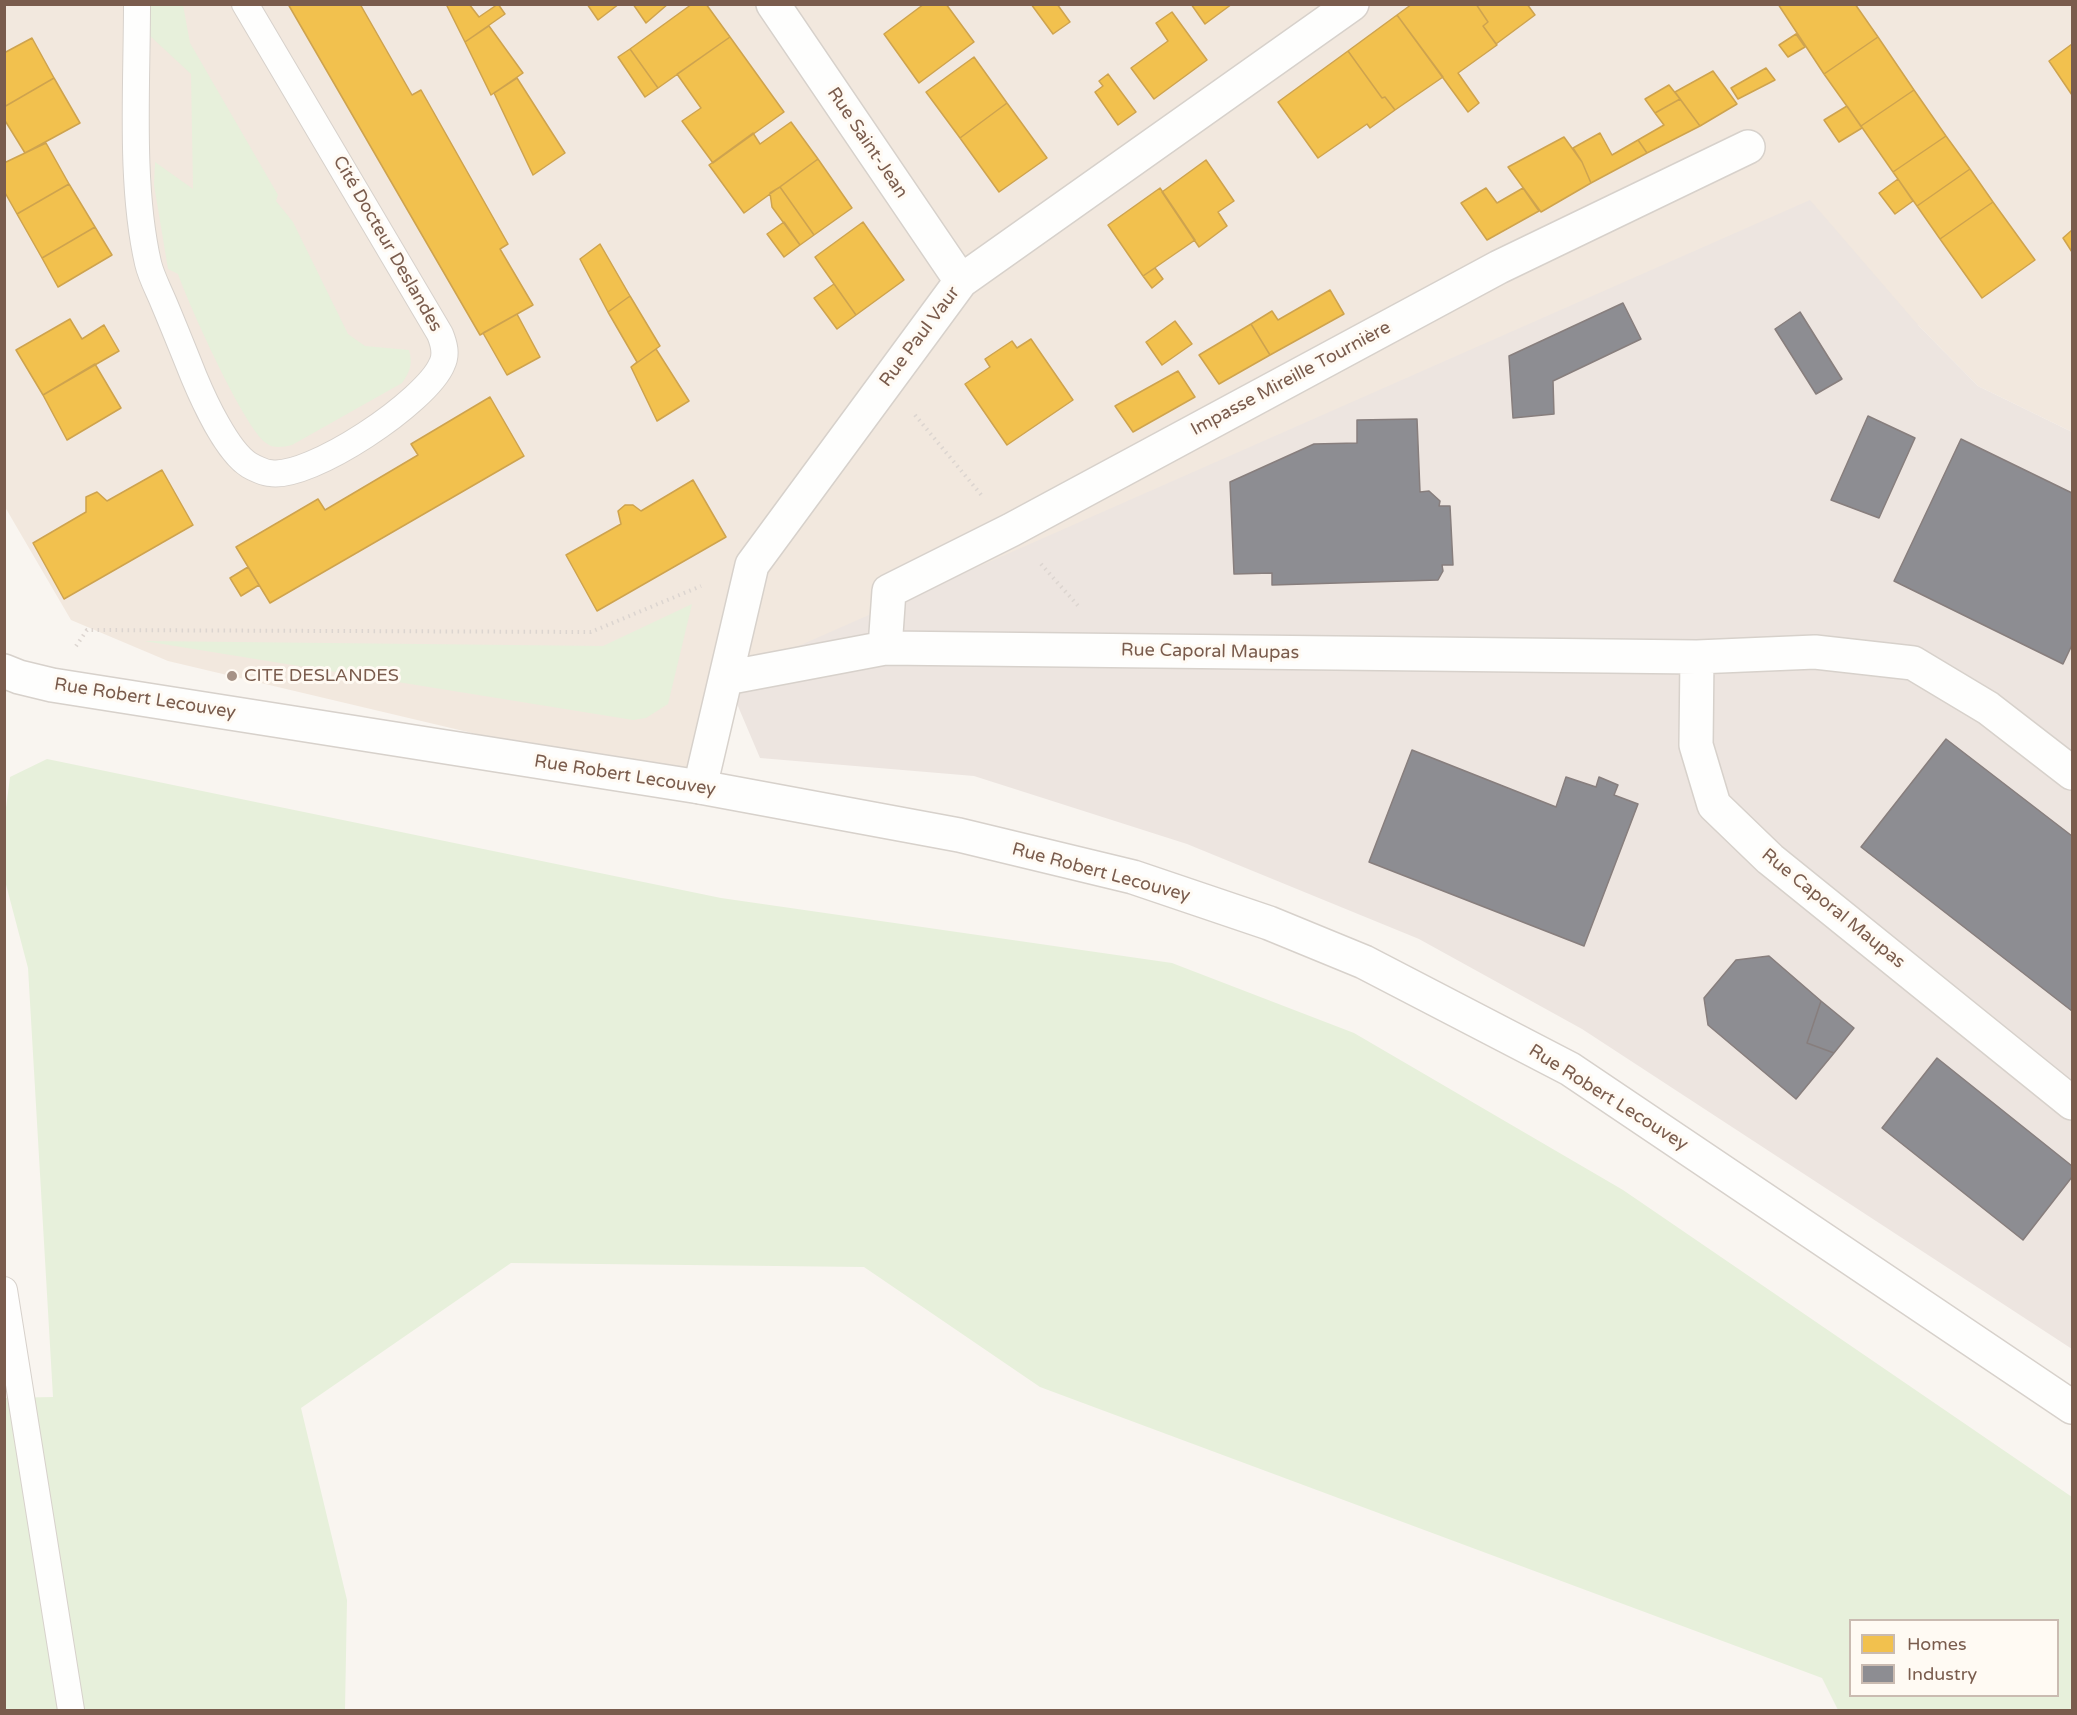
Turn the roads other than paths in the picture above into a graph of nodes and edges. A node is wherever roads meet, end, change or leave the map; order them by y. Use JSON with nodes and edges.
{"nodes":[{"id":1,"x":138,"y":4,"type":"edge"},
{"id":2,"x":245,"y":4,"type":"edge"},
{"id":3,"x":773,"y":4,"type":"edge"},
{"id":4,"x":1352,"y":4,"type":"edge"},
{"id":5,"x":1748,"y":147,"type":"dead end"},
{"id":6,"x":961,"y":281,"type":"junction"},
{"id":7,"x":885,"y":648,"type":"junction"},
{"id":8,"x":1697,"y":657,"type":"junction"},
{"id":9,"x":4,"y":670,"type":"edge"},
{"id":10,"x":726,"y":678,"type":"junction"},
{"id":11,"x":2073,"y":773,"type":"edge"},
{"id":12,"x":700,"y":787,"type":"junction"},
{"id":13,"x":2073,"y":1103,"type":"edge"},
{"id":14,"x":4,"y":1290,"type":"edge"},
{"id":15,"x":2073,"y":1407,"type":"edge"},
{"id":16,"x":71,"y":1710,"type":"edge"}],
"edges":[{"from":1,"to":2,"type":"lane","name":"Cité Docteur Deslandes"},
{"from":3,"to":6,"type":"street","name":"Rue Saint-Jean"},
{"from":4,"to":6,"type":"street","name":"Rue Paul Vaur"},
{"from":5,"to":7,"type":"street","name":"Impasse Mireille Tournière"},
{"from":6,"to":10,"type":"street","name":"Rue Paul Vaur"},
{"from":7,"to":8,"type":"street","name":"Rue Caporal Maupas"},
{"from":7,"to":10,"type":"street","name":"Rue Caporal Maupas"},
{"from":8,"to":11,"type":"street","name":"Rue Caporal Maupas"},
{"from":8,"to":13,"type":"street","name":"Rue Caporal Maupas"},
{"from":9,"to":12,"type":"street","name":"Rue Robert Lecouvey"},
{"from":10,"to":12,"type":"street","name":"Rue Paul Vaur"},
{"from":12,"to":15,"type":"street","name":"Rue Robert Lecouvey"},
{"from":14,"to":16,"type":"lane"}]}
